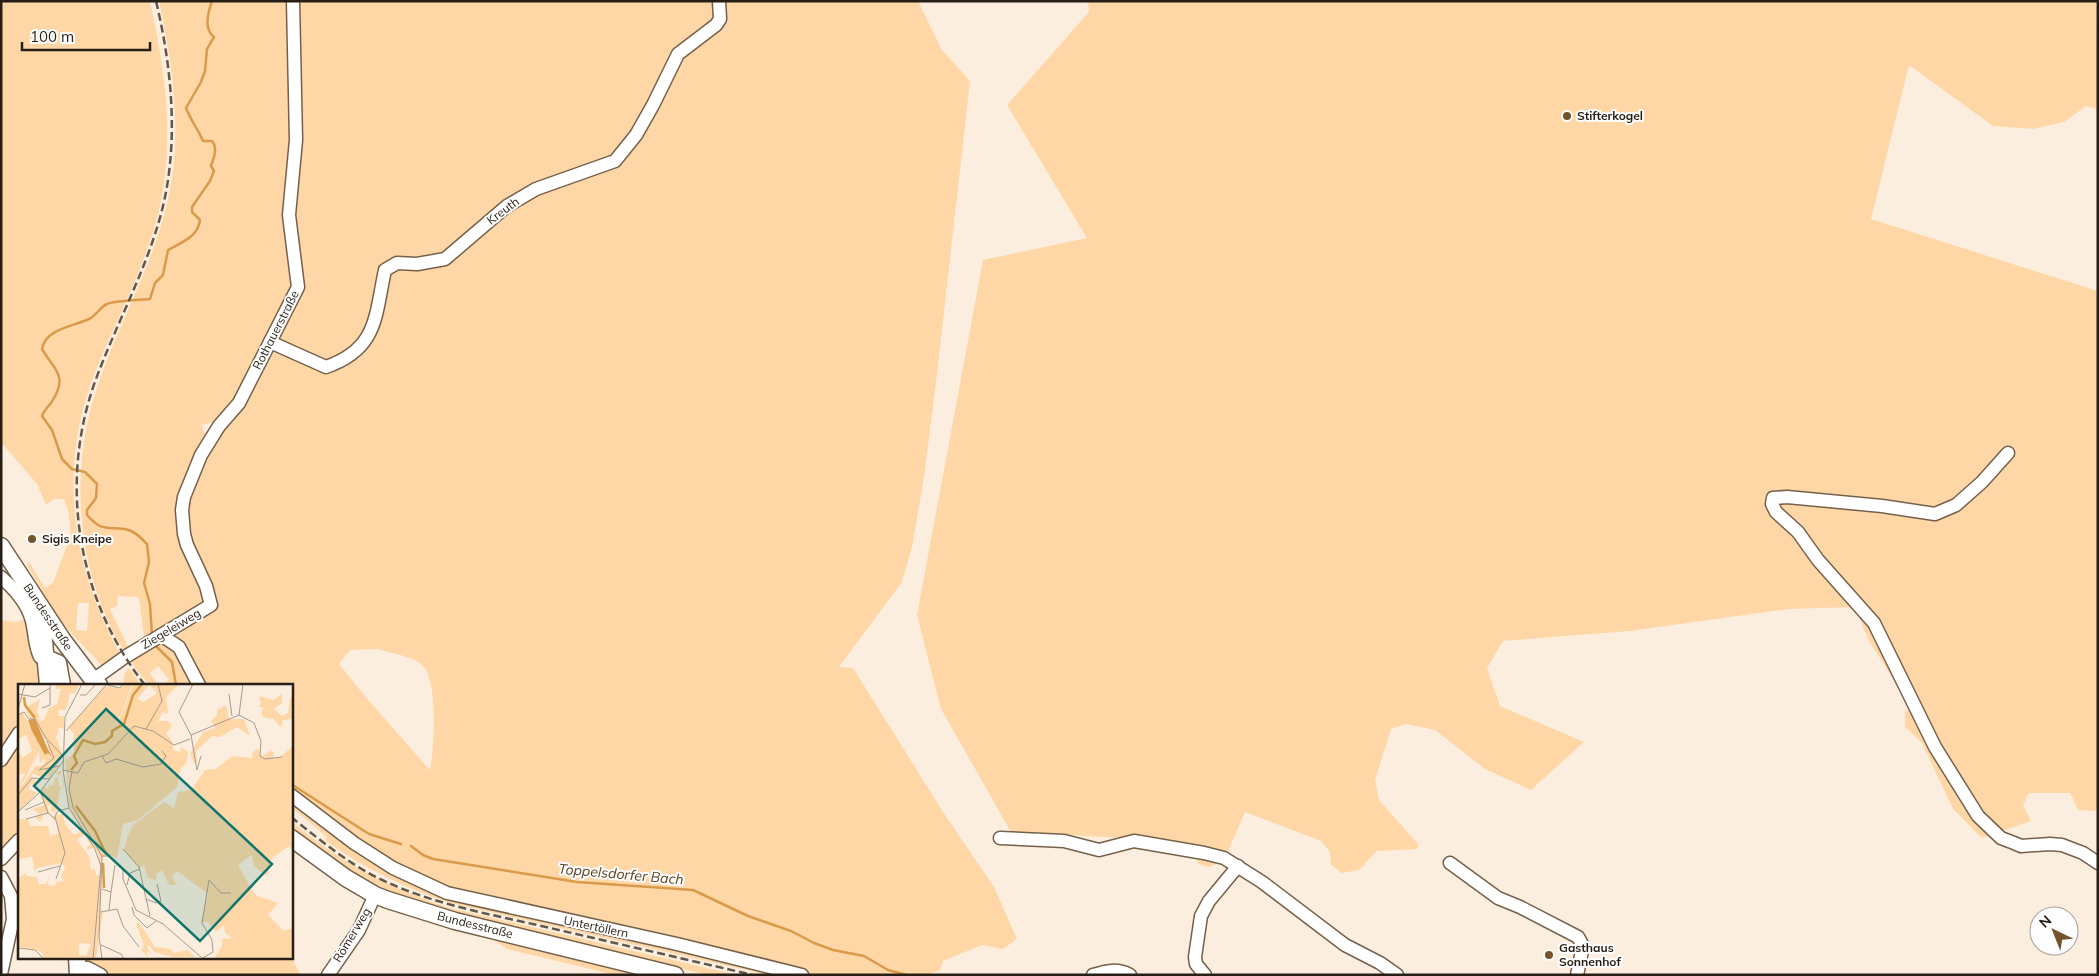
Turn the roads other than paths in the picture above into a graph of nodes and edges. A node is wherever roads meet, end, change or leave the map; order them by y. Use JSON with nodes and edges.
{"nodes":[{"id":1,"x":293,"y":1,"type":"edge"},
{"id":2,"x":718,"y":1,"type":"edge"},
{"id":3,"x":270,"y":342,"type":"junction"},
{"id":4,"x":2008,"y":453,"type":"dead end"},
{"id":5,"x":1,"y":546,"type":"edge"},
{"id":6,"x":1,"y":577,"type":"edge"},
{"id":7,"x":32,"y":594,"type":"junction"},
{"id":8,"x":211,"y":605,"type":"joint"},
{"id":9,"x":162,"y":635,"type":"junction"},
{"id":10,"x":46,"y":661,"type":"junction"},
{"id":11,"x":93,"y":683,"type":"edge"},
{"id":12,"x":39,"y":684,"type":"edge"},
{"id":13,"x":48,"y":684,"type":"edge"},
{"id":14,"x":62,"y":684,"type":"edge"},
{"id":15,"x":198,"y":684,"type":"edge"},
{"id":16,"x":18,"y":734,"type":"edge"},
{"id":17,"x":1,"y":760,"type":"edge"},
{"id":18,"x":292,"y":796,"type":"edge"},
{"id":19,"x":1000,"y":838,"type":"dead end"},
{"id":20,"x":292,"y":839,"type":"edge"},
{"id":21,"x":18,"y":841,"type":"edge"},
{"id":22,"x":1,"y":859,"type":"edge"},
{"id":23,"x":1450,"y":863,"type":"dead end"},
{"id":24,"x":2098,"y":863,"type":"edge"},
{"id":25,"x":1238,"y":866,"type":"junction"},
{"id":26,"x":1,"y":877,"type":"edge"},
{"id":27,"x":375,"y":895,"type":"junction"},
{"id":28,"x":78,"y":967,"type":"edge"},
{"id":29,"x":1,"y":974,"type":"edge"},
{"id":30,"x":101,"y":975,"type":"edge"},
{"id":31,"x":328,"y":975,"type":"edge"},
{"id":32,"x":675,"y":975,"type":"edge"},
{"id":33,"x":802,"y":975,"type":"edge"},
{"id":34,"x":1093,"y":975,"type":"edge"},
{"id":35,"x":1130,"y":975,"type":"edge"},
{"id":36,"x":1204,"y":975,"type":"edge"},
{"id":37,"x":1397,"y":975,"type":"edge"},
{"id":38,"x":1577,"y":975,"type":"edge"}],
"edges":[{"from":1,"to":3,"type":"street","name":"Rothauerstraße"},
{"from":2,"to":3,"type":"street","name":"Kreuth"},
{"from":3,"to":8,"type":"street","name":"Rothauerstraße"},
{"from":4,"to":24,"type":"street"},
{"from":5,"to":7,"type":"main road","name":"Bundesstraße"},
{"from":6,"to":10,"type":"street"},
{"from":7,"to":10,"type":"main road"},
{"from":7,"to":11,"type":"main road","name":"Bundesstraße"},
{"from":8,"to":9,"type":"street","name":"Ziegeleiweg"},
{"from":9,"to":11,"type":"street","name":"Ziegeleiweg"},
{"from":9,"to":15,"type":"street"},
{"from":10,"to":12,"type":"street"},
{"from":10,"to":13,"type":"main road"},
{"from":10,"to":14,"type":"main road"},
{"from":16,"to":17,"type":"street"},
{"from":18,"to":33,"type":"street","name":"Untertöllern"},
{"from":19,"to":25,"type":"street"},
{"from":20,"to":27,"type":"main road","name":"Bundesstraße"},
{"from":21,"to":22,"type":"street"},
{"from":23,"to":38,"type":"street"},
{"from":25,"to":36,"type":"street"},
{"from":25,"to":37,"type":"street"},
{"from":26,"to":29,"type":"street"},
{"from":27,"to":31,"type":"street","name":"Römerweg"},
{"from":27,"to":32,"type":"main road","name":"Bundesstraße"},
{"from":28,"to":30,"type":"street"},
{"from":34,"to":35,"type":"street"}]}
